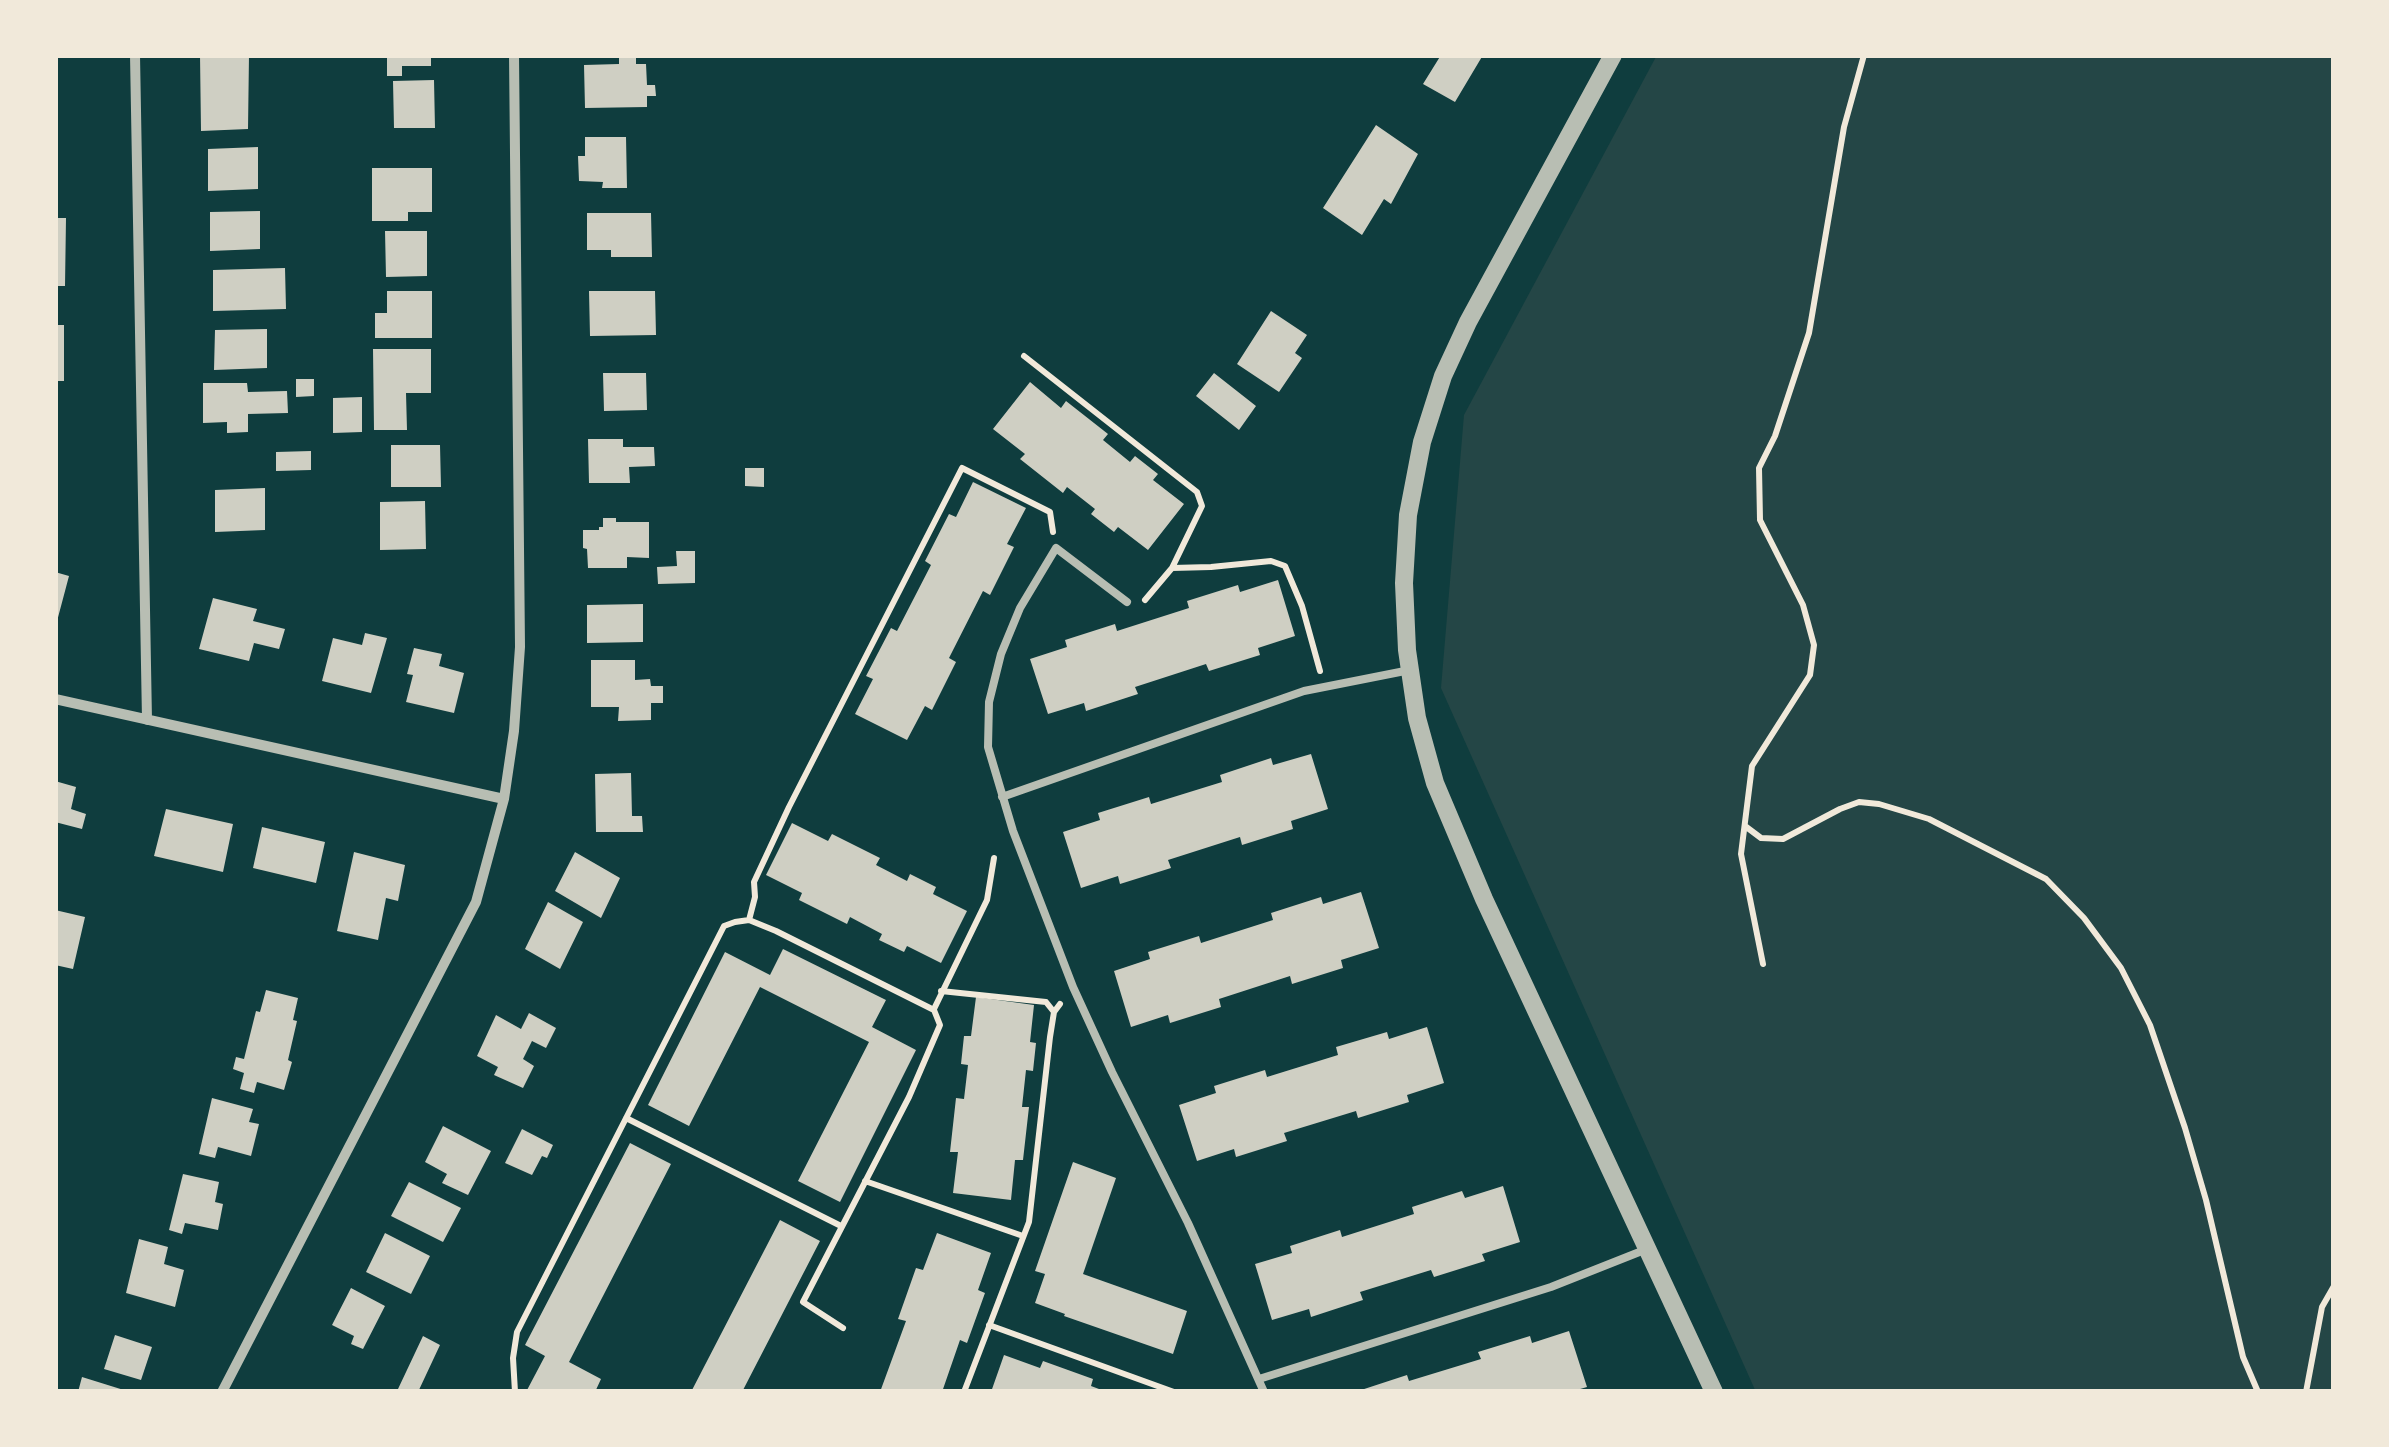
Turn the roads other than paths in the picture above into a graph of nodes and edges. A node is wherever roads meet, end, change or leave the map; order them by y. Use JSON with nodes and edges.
{"nodes":[{"id":1,"x":135,"y":55,"type":"edge"},
{"id":2,"x":514,"y":55,"type":"edge"},
{"id":3,"x":1614,"y":55,"type":"edge"},
{"id":4,"x":1127,"y":602,"type":"road end"},
{"id":5,"x":1410,"y":670,"type":"junction"},
{"id":6,"x":55,"y":699,"type":"edge"},
{"id":7,"x":147,"y":720,"type":"junction"},
{"id":8,"x":1002,"y":796,"type":"junction"},
{"id":9,"x":504,"y":799,"type":"junction"},
{"id":10,"x":1647,"y":1249,"type":"junction"},
{"id":11,"x":1259,"y":1380,"type":"junction"},
{"id":12,"x":222,"y":1392,"type":"edge"},
{"id":13,"x":1264,"y":1392,"type":"edge"},
{"id":14,"x":1714,"y":1392,"type":"edge"}],
"edges":[{"from":1,"to":7,"type":"street"},
{"from":2,"to":9,"type":"street"},
{"from":3,"to":5,"type":"street"},
{"from":4,"to":8,"type":"lane"},
{"from":5,"to":8,"type":"lane"},
{"from":5,"to":10,"type":"street"},
{"from":6,"to":7,"type":"street"},
{"from":7,"to":9,"type":"street"},
{"from":8,"to":11,"type":"lane"},
{"from":9,"to":12,"type":"street"},
{"from":10,"to":11,"type":"lane"},
{"from":10,"to":14,"type":"street"},
{"from":11,"to":13,"type":"lane"}]}
